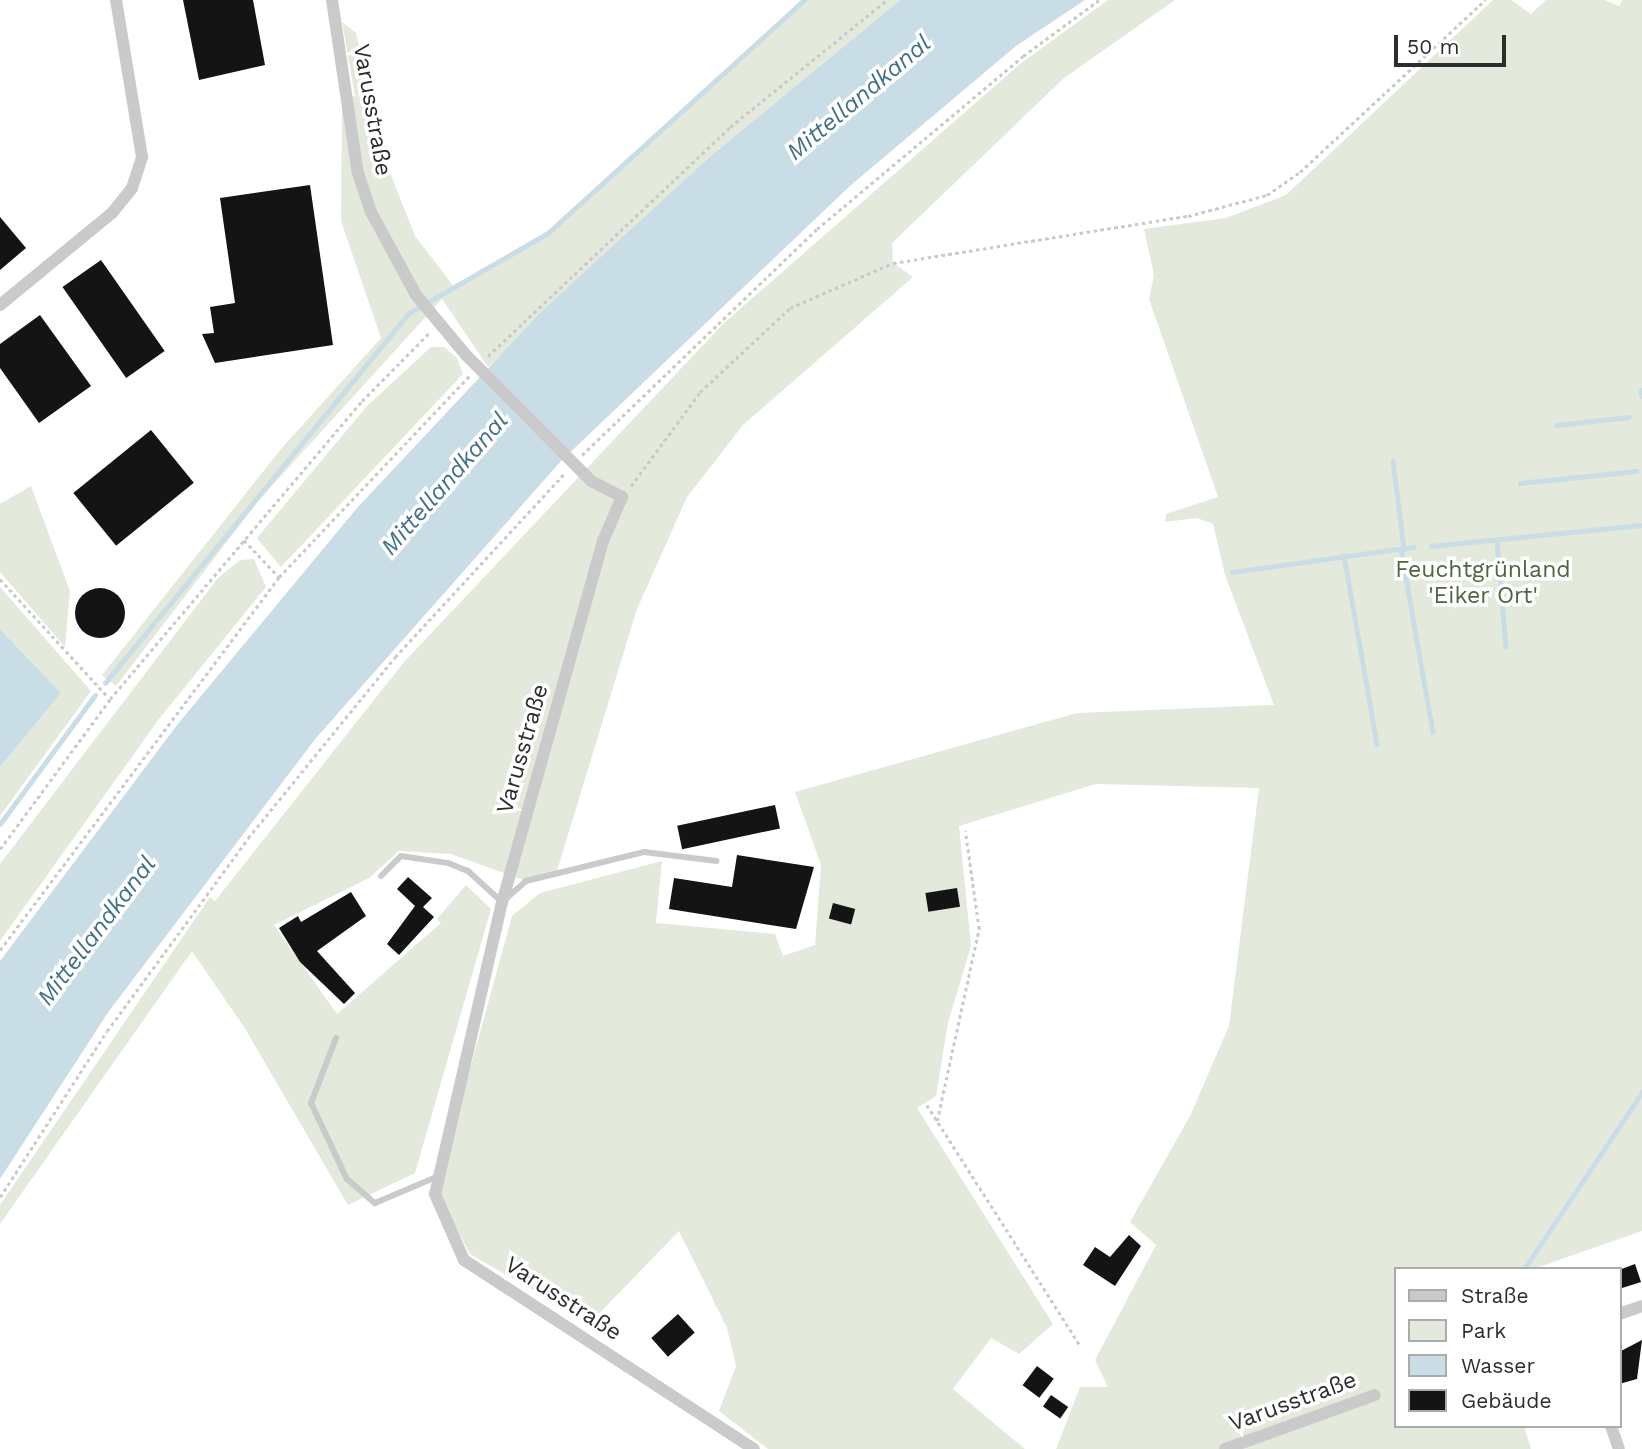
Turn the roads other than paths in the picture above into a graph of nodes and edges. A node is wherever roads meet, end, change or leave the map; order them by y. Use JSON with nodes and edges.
{"nodes":[{"id":1,"x":116,"y":0,"type":"edge"},
{"id":2,"x":332,"y":0,"type":"edge"},
{"id":3,"x":0,"y":304,"type":"edge"},
{"id":4,"x":716,"y":860,"type":"dead end"},
{"id":5,"x":381,"y":876,"type":"dead end"},
{"id":6,"x":502,"y":902,"type":"junction"},
{"id":7,"x":336,"y":1038,"type":"dead end"},
{"id":8,"x":434,"y":1178,"type":"junction"},
{"id":9,"x":1642,"y":1306,"type":"edge"},
{"id":10,"x":1621,"y":1313,"type":"edge"},
{"id":11,"x":1375,"y":1395,"type":"dead end"},
{"id":12,"x":1612,"y":1428,"type":"edge"},
{"id":13,"x":754,"y":1449,"type":"edge"},
{"id":14,"x":1225,"y":1449,"type":"edge"},
{"id":15,"x":1619,"y":1449,"type":"edge"}],
"edges":[{"from":1,"to":3,"type":"street"},
{"from":2,"to":6,"type":"street","name":"Varusstraße","bridge":true},
{"from":4,"to":6,"type":"lane"},
{"from":5,"to":6,"type":"lane"},
{"from":6,"to":8,"type":"street","name":"Varusstraße"},
{"from":7,"to":8,"type":"lane"},
{"from":8,"to":13,"type":"street","name":"Varusstraße"},
{"from":9,"to":10,"type":"street"},
{"from":11,"to":14,"type":"street","name":"Varusstraße"},
{"from":12,"to":15,"type":"street"}]}
